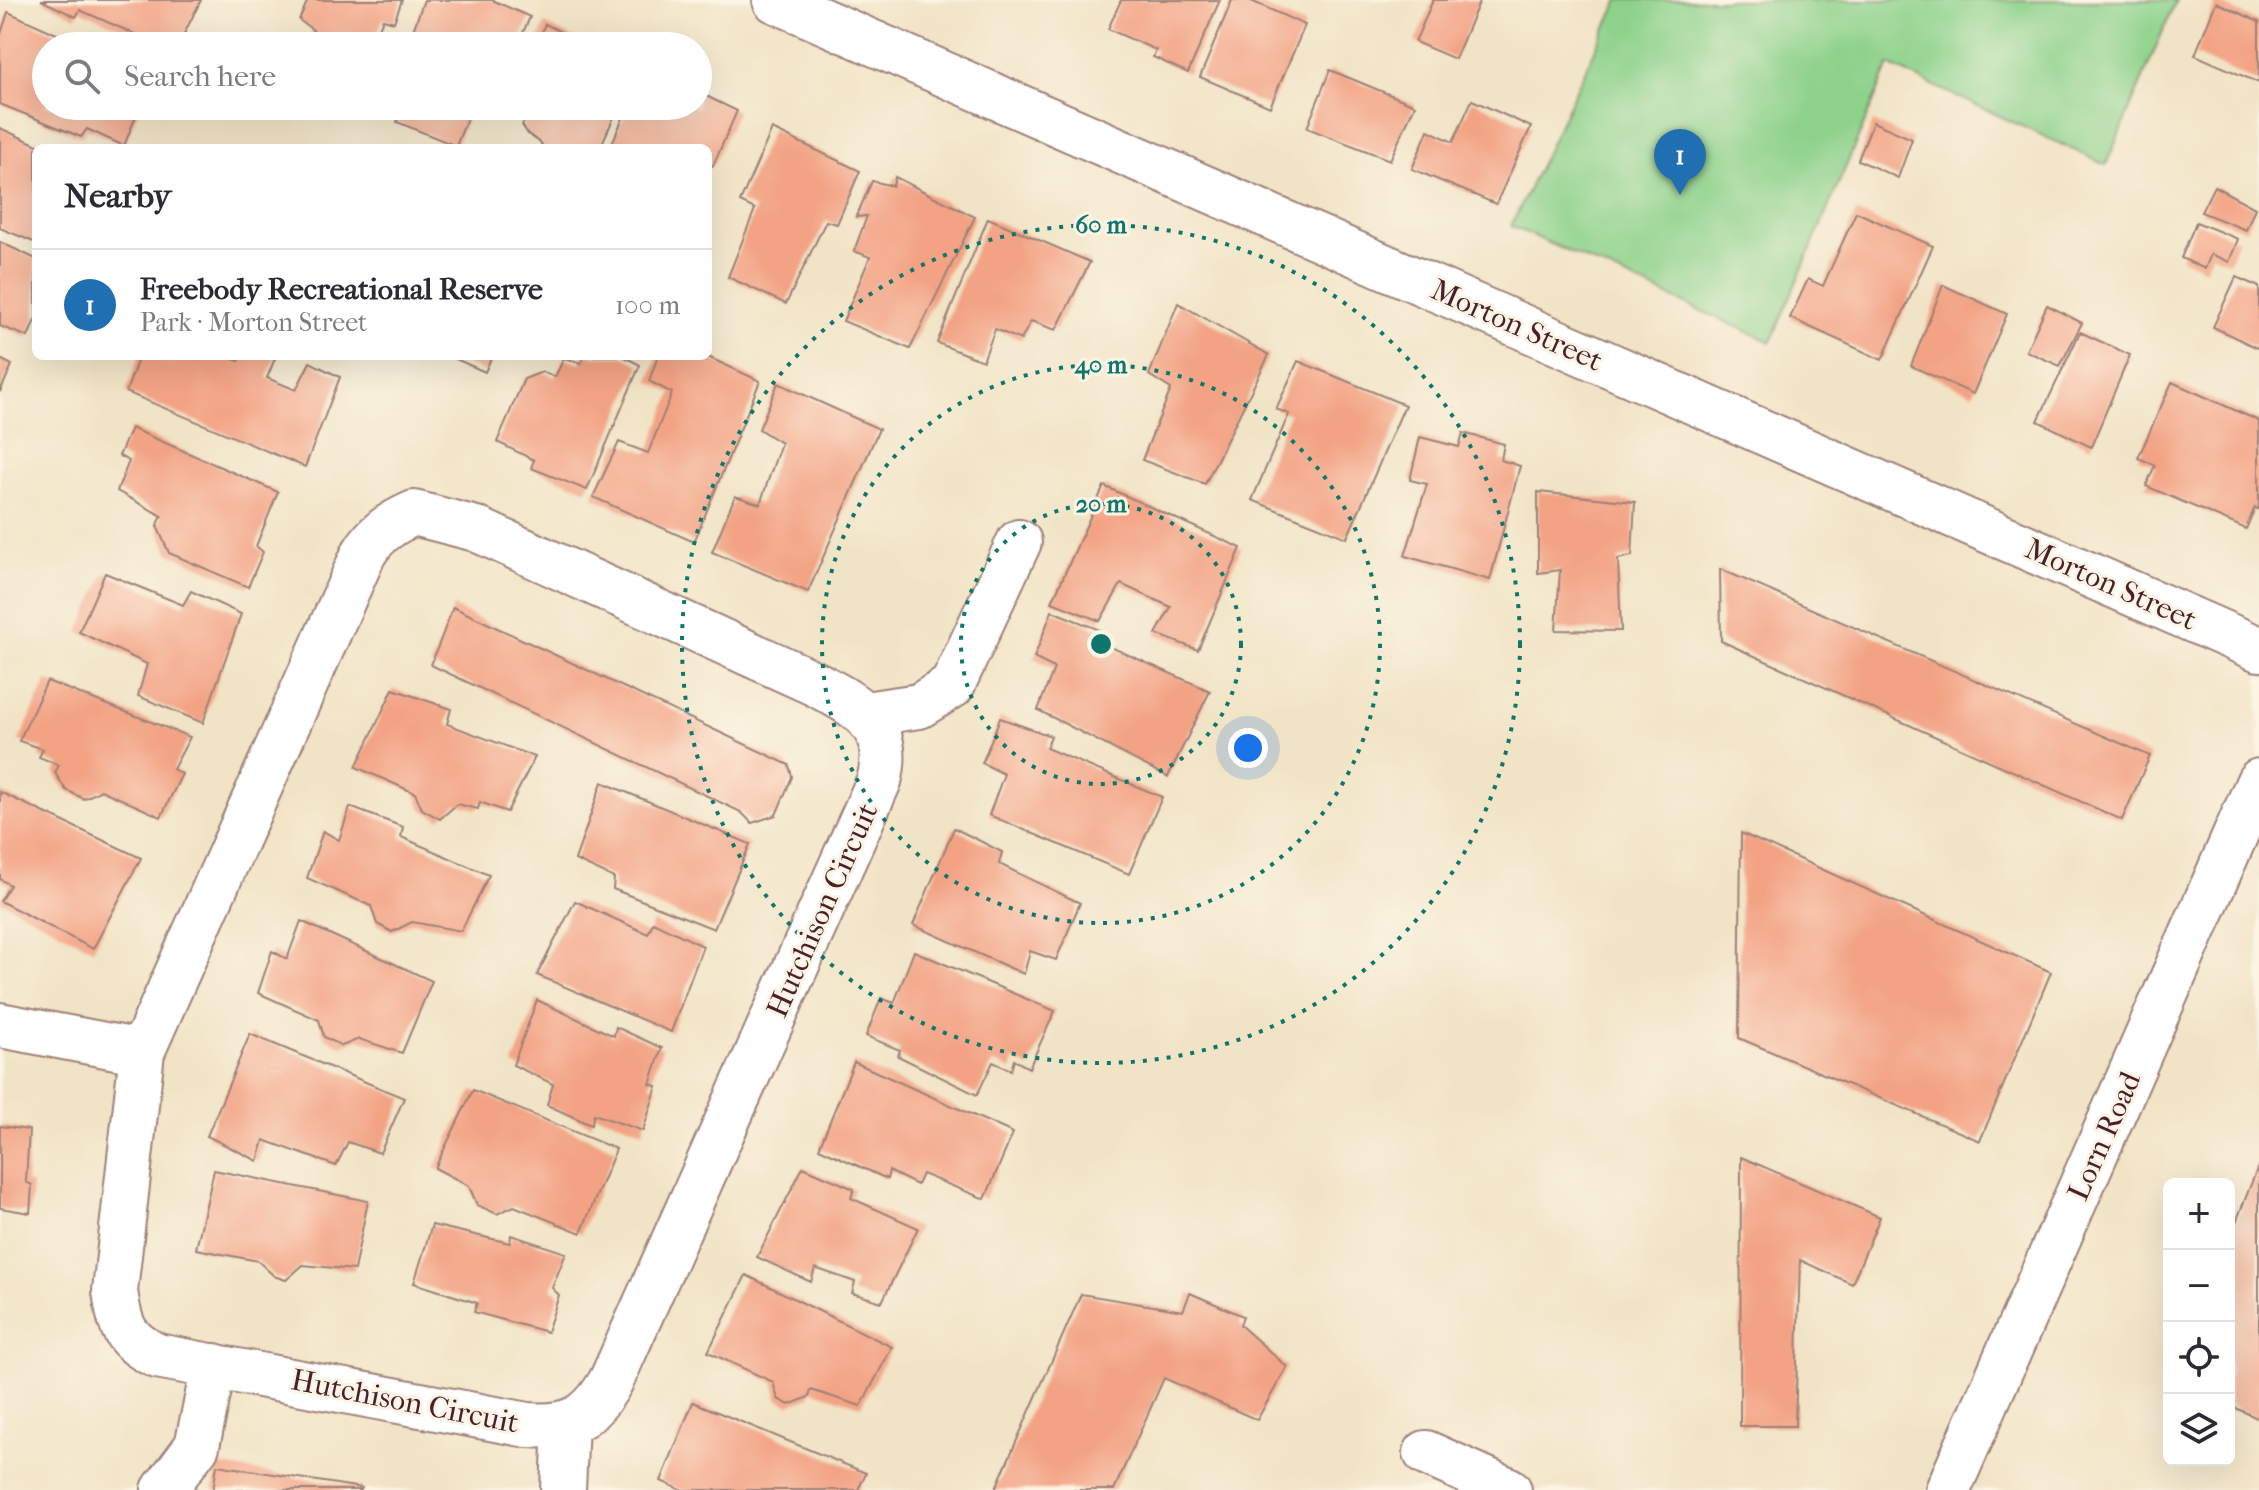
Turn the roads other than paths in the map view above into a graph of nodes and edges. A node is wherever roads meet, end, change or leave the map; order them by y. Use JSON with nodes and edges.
{"nodes":[{"id":1,"x":775,"y":0,"type":"edge"},
{"id":2,"x":1019,"y":542,"type":"dead end"},
{"id":3,"x":2259,"y":649,"type":"edge"},
{"id":4,"x":865,"y":714,"type":"junction"},
{"id":5,"x":2259,"y":781,"type":"edge"},
{"id":6,"x":0,"y":1025,"type":"edge"},
{"id":7,"x":142,"y":1052,"type":"junction"},
{"id":8,"x":214,"y":1366,"type":"junction"},
{"id":9,"x":566,"y":1423,"type":"junction"},
{"id":10,"x":1426,"y":1453,"type":"dead end"},
{"id":11,"x":164,"y":1490,"type":"edge"},
{"id":12,"x":563,"y":1490,"type":"edge"},
{"id":13,"x":1509,"y":1490,"type":"edge"},
{"id":14,"x":1948,"y":1490,"type":"edge"}],
"edges":[{"from":1,"to":3,"type":"street","name":"Morton Street"},
{"from":2,"to":4,"type":"street"},
{"from":4,"to":7,"type":"street","name":"Hutchison Circuit"},
{"from":4,"to":9,"type":"street","name":"Hutchison Circuit"},
{"from":5,"to":14,"type":"street","name":"Lorn Road"},
{"from":6,"to":7,"type":"street"},
{"from":7,"to":8,"type":"street","name":"Hutchison Circuit"},
{"from":8,"to":9,"type":"street","name":"Hutchison Circuit"},
{"from":8,"to":11,"type":"street"},
{"from":9,"to":12,"type":"street"},
{"from":10,"to":13,"type":"street"}]}
